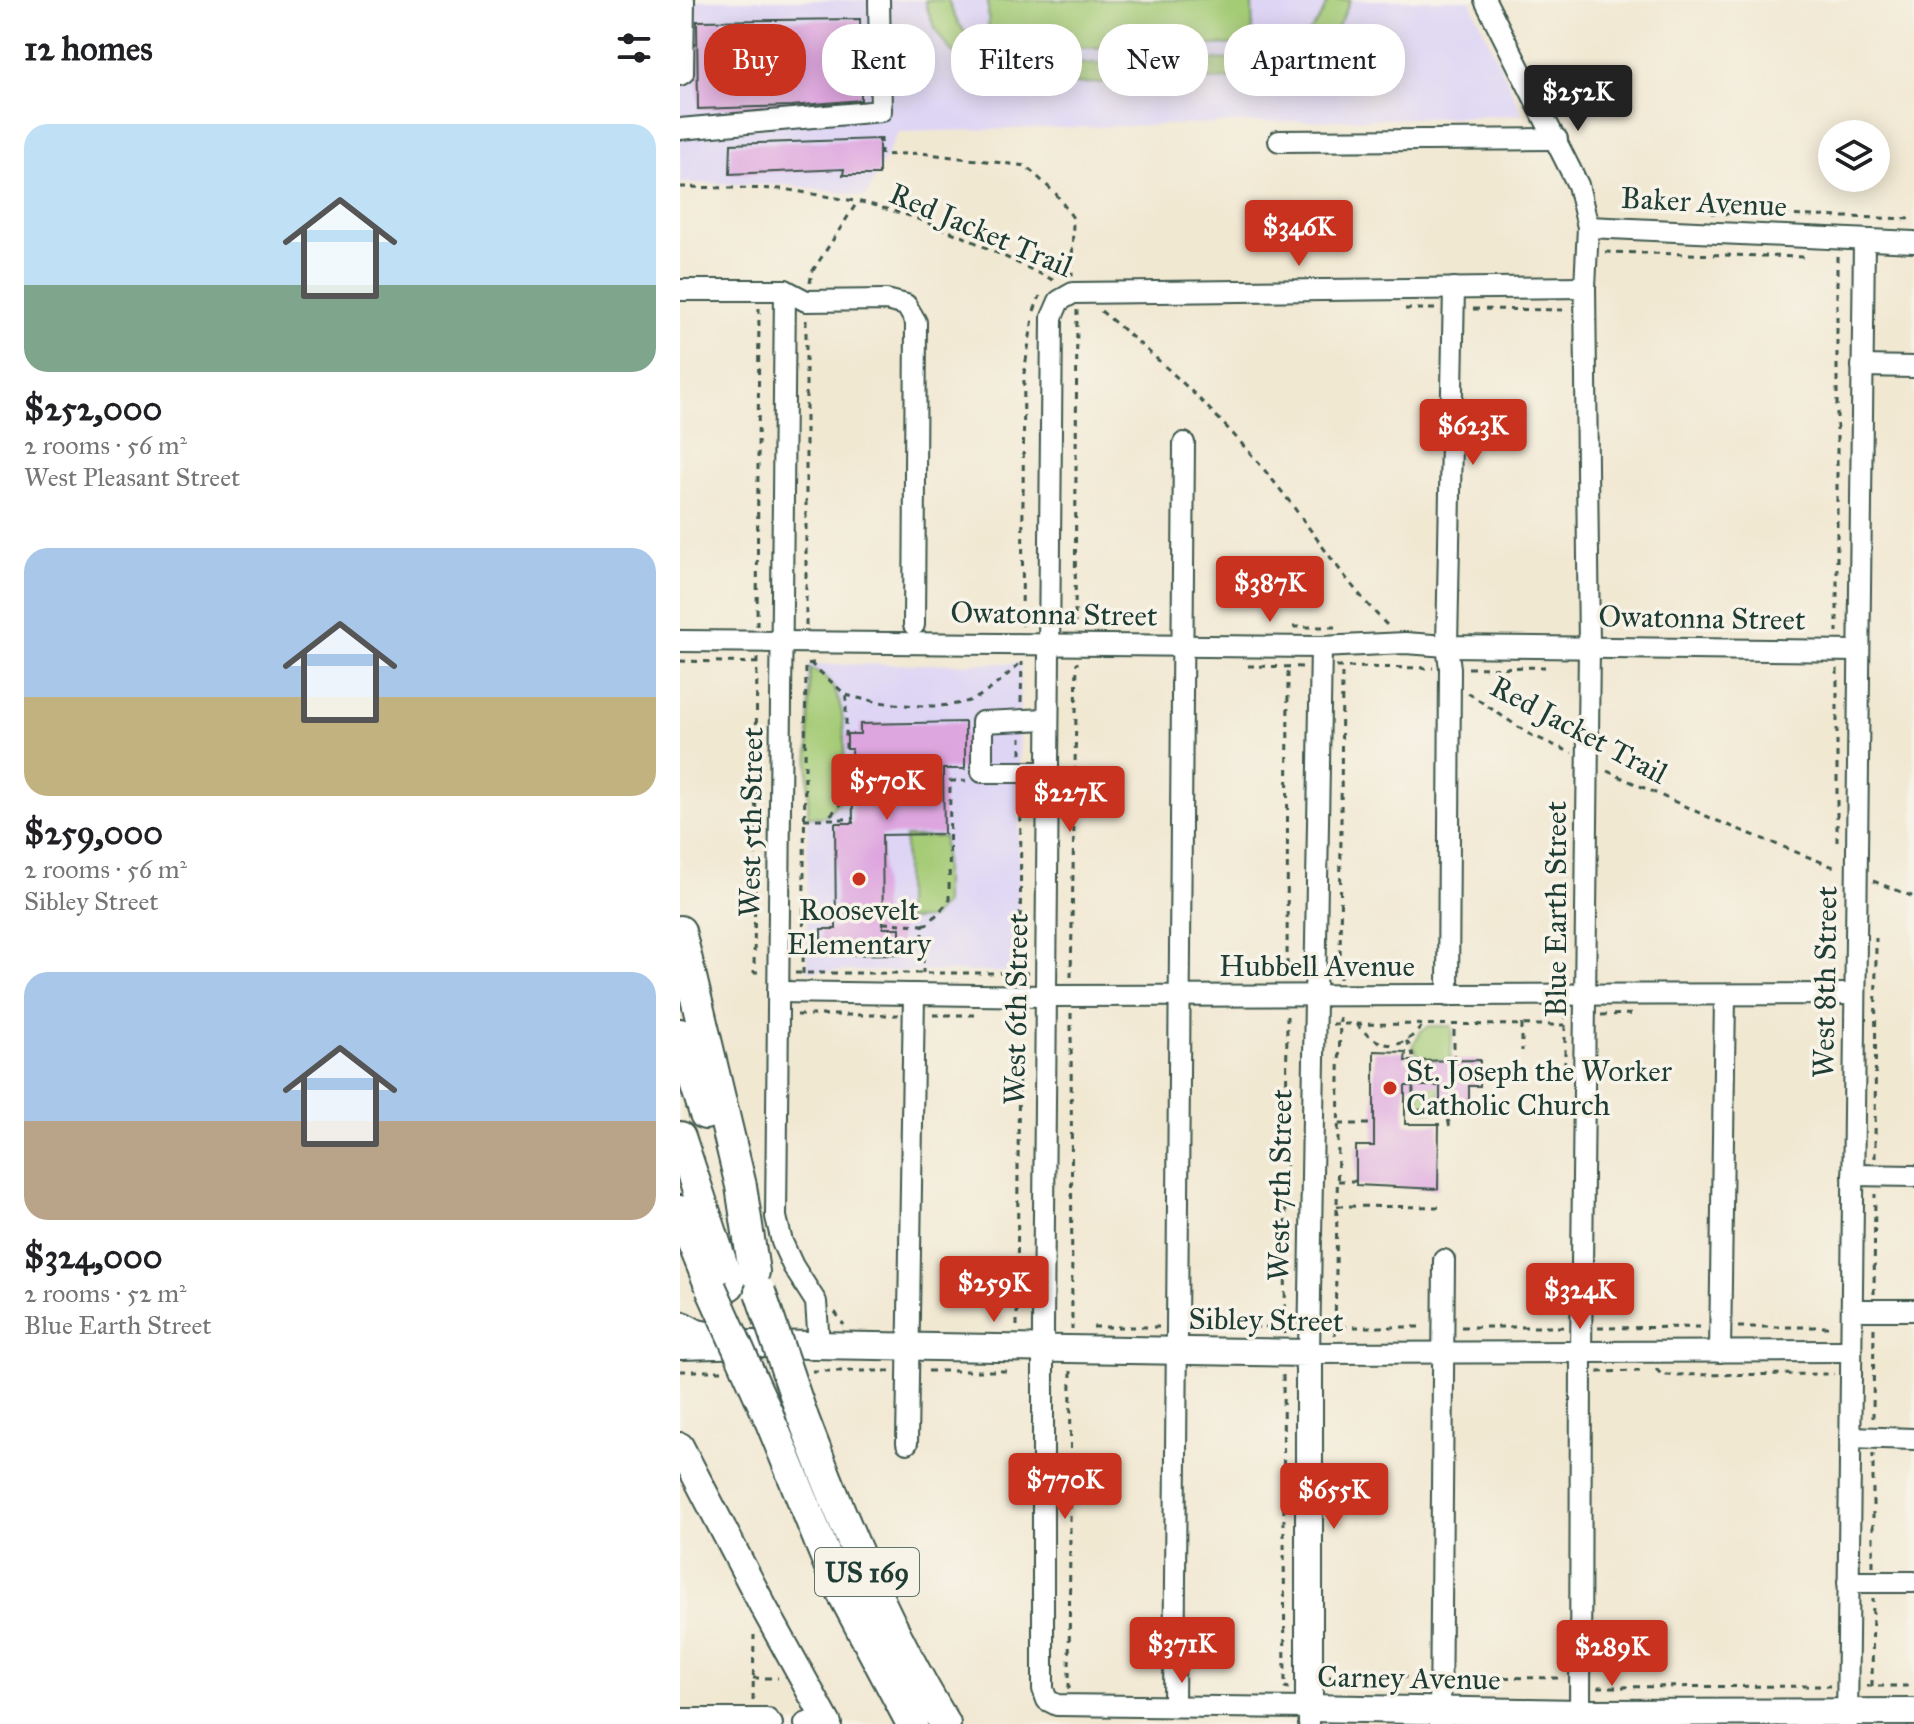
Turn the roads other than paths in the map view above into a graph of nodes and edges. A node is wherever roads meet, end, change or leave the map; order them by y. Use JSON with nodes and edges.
{"nodes":[{"id":1,"x":684,"y":0,"type":"edge"},
{"id":2,"x":879,"y":0,"type":"edge"},
{"id":3,"x":1485,"y":0,"type":"edge"},
{"id":4,"x":680,"y":75,"type":"edge"},
{"id":5,"x":680,"y":129,"type":"edge"},
{"id":6,"x":1557,"y":139,"type":"junction"},
{"id":7,"x":1279,"y":141,"type":"dead end"},
{"id":8,"x":1588,"y":227,"type":"junction"},
{"id":9,"x":1871,"y":240,"type":"junction"},
{"id":10,"x":1914,"y":242,"type":"edge"},
{"id":11,"x":1585,"y":287,"type":"junction"},
{"id":12,"x":1454,"y":288,"type":"junction"},
{"id":13,"x":680,"y":290,"type":"edge"},
{"id":14,"x":785,"y":290,"type":"junction"},
{"id":15,"x":1862,"y":366,"type":"junction"},
{"id":16,"x":1914,"y":367,"type":"edge"},
{"id":17,"x":1184,"y":443,"type":"dead end"},
{"id":18,"x":914,"y":625,"type":"dead end"},
{"id":19,"x":680,"y":641,"type":"edge"},
{"id":20,"x":784,"y":641,"type":"junction"},
{"id":21,"x":1050,"y":644,"type":"junction"},
{"id":22,"x":1182,"y":646,"type":"junction"},
{"id":23,"x":1447,"y":646,"type":"junction"},
{"id":24,"x":1589,"y":647,"type":"junction"},
{"id":25,"x":1321,"y":657,"type":"junction"},
{"id":26,"x":1859,"y":661,"type":"junction"},
{"id":27,"x":1048,"y":719,"type":"junction"},
{"id":28,"x":1048,"y":772,"type":"junction"},
{"id":29,"x":680,"y":931,"type":"edge"},
{"id":30,"x":778,"y":982,"type":"junction"},
{"id":31,"x":1855,"y":994,"type":"junction"},
{"id":32,"x":1181,"y":995,"type":"junction"},
{"id":33,"x":1317,"y":995,"type":"junction"},
{"id":34,"x":1448,"y":996,"type":"junction"},
{"id":35,"x":1725,"y":996,"type":"junction"},
{"id":36,"x":914,"y":1004,"type":"junction"},
{"id":37,"x":1046,"y":1005,"type":"junction"},
{"id":38,"x":1586,"y":1006,"type":"junction"},
{"id":39,"x":680,"y":1034,"type":"edge"},
{"id":40,"x":680,"y":1137,"type":"edge"},
{"id":41,"x":1853,"y":1175,"type":"junction"},
{"id":42,"x":1914,"y":1176,"type":"edge"},
{"id":43,"x":680,"y":1211,"type":"edge"},
{"id":44,"x":1444,"y":1260,"type":"dead end"},
{"id":45,"x":739,"y":1284,"type":"junction"},
{"id":46,"x":1852,"y":1310,"type":"junction"},
{"id":47,"x":1914,"y":1310,"type":"edge"},
{"id":48,"x":680,"y":1324,"type":"edge"},
{"id":49,"x":824,"y":1325,"type":"junction"},
{"id":50,"x":1179,"y":1339,"type":"junction"},
{"id":51,"x":753,"y":1344,"type":"junction"},
{"id":52,"x":680,"y":1346,"type":"edge"},
{"id":53,"x":1303,"y":1347,"type":"junction"},
{"id":54,"x":1043,"y":1349,"type":"junction"},
{"id":55,"x":1851,"y":1351,"type":"junction"},
{"id":56,"x":1720,"y":1352,"type":"junction"},
{"id":57,"x":1442,"y":1353,"type":"junction"},
{"id":58,"x":908,"y":1360,"type":"junction"},
{"id":59,"x":1581,"y":1363,"type":"junction"},
{"id":60,"x":1850,"y":1437,"type":"junction"},
{"id":61,"x":1914,"y":1439,"type":"edge"},
{"id":62,"x":907,"y":1443,"type":"dead end"},
{"id":63,"x":680,"y":1446,"type":"edge"},
{"id":64,"x":1848,"y":1582,"type":"junction"},
{"id":65,"x":1914,"y":1582,"type":"edge"},
{"id":66,"x":1047,"y":1700,"type":"joint"},
{"id":67,"x":1174,"y":1706,"type":"junction"},
{"id":68,"x":1309,"y":1707,"type":"edge"},
{"id":69,"x":1914,"y":1712,"type":"edge"},
{"id":70,"x":1440,"y":1717,"type":"edge"},
{"id":71,"x":1580,"y":1718,"type":"edge"},
{"id":72,"x":1722,"y":1718,"type":"edge"},
{"id":73,"x":1847,"y":1718,"type":"edge"},
{"id":74,"x":680,"y":1719,"type":"edge"},
{"id":75,"x":819,"y":1721,"type":"edge"},
{"id":76,"x":762,"y":1722,"type":"edge"},
{"id":77,"x":912,"y":1724,"type":"edge"},
{"id":78,"x":945,"y":1724,"type":"edge"}],
"edges":[{"from":1,"to":4,"type":"street"},
{"from":2,"to":5,"type":"street"},
{"from":3,"to":6,"type":"street","name":"Blue Earth Street"},
{"from":6,"to":7,"type":"street"},
{"from":6,"to":8,"type":"street","name":"Blue Earth Street"},
{"from":8,"to":9,"type":"street","name":"Baker Avenue"},
{"from":8,"to":11,"type":"street","name":"Blue Earth Street"},
{"from":9,"to":10,"type":"street","name":"Baker Avenue"},
{"from":9,"to":15,"type":"street","name":"West 8th Street"},
{"from":11,"to":12,"type":"street"},
{"from":11,"to":24,"type":"street","name":"Blue Earth Street"},
{"from":12,"to":21,"type":"street","name":"West 6th Street"},
{"from":12,"to":23,"type":"street"},
{"from":13,"to":14,"type":"street"},
{"from":14,"to":18,"type":"street"},
{"from":14,"to":20,"type":"street","name":"West 5th Street"},
{"from":15,"to":16,"type":"street"},
{"from":15,"to":26,"type":"street","name":"West 8th Street"},
{"from":17,"to":22,"type":"street"},
{"from":19,"to":20,"type":"street","name":"Owatonna Street"},
{"from":20,"to":21,"type":"street","name":"Owatonna Street"},
{"from":20,"to":30,"type":"street","name":"West 5th Street"},
{"from":21,"to":22,"type":"street","name":"Owatonna Street"},
{"from":21,"to":27,"type":"street","name":"West 6th Street"},
{"from":22,"to":25,"type":"street","name":"Owatonna Street"},
{"from":22,"to":32,"type":"street"},
{"from":23,"to":24,"type":"street","name":"Owatonna Street"},
{"from":23,"to":25,"type":"street","name":"Owatonna Street"},
{"from":23,"to":34,"type":"street"},
{"from":24,"to":26,"type":"street","name":"Owatonna Street"},
{"from":24,"to":38,"type":"street","name":"Blue Earth Street"},
{"from":25,"to":33,"type":"street","name":"West 7th Street"},
{"from":26,"to":31,"type":"street","name":"West 8th Street"},
{"from":27,"to":28,"type":"street","name":"West 6th Street"},
{"from":27,"to":28,"type":"street"},
{"from":28,"to":37,"type":"street","name":"West 6th Street"},
{"from":29,"to":45,"type":"highway"},
{"from":30,"to":36,"type":"street","name":"Hubbell Avenue"},
{"from":30,"to":49,"type":"street","name":"West 5th Street"},
{"from":31,"to":35,"type":"street","name":"Hubbell Avenue"},
{"from":31,"to":41,"type":"street","name":"West 8th Street"},
{"from":32,"to":33,"type":"street","name":"Hubbell Avenue"},
{"from":32,"to":37,"type":"street","name":"Hubbell Avenue"},
{"from":32,"to":50,"type":"street"},
{"from":33,"to":34,"type":"street","name":"Hubbell Avenue"},
{"from":33,"to":53,"type":"street","name":"West 7th Street"},
{"from":34,"to":38,"type":"street","name":"Hubbell Avenue"},
{"from":35,"to":38,"type":"street","name":"Hubbell Avenue"},
{"from":35,"to":56,"type":"street"},
{"from":36,"to":37,"type":"street","name":"Hubbell Avenue"},
{"from":36,"to":58,"type":"street"},
{"from":37,"to":54,"type":"street","name":"West 6th Street"},
{"from":38,"to":59,"type":"street","name":"Blue Earth Street"},
{"from":39,"to":45,"type":"highway","number":"US 169"},
{"from":40,"to":45,"type":"highway","number":"US 169"},
{"from":41,"to":42,"type":"street"},
{"from":41,"to":46,"type":"street","name":"West 8th Street"},
{"from":43,"to":45,"type":"highway"},
{"from":44,"to":57,"type":"street"},
{"from":45,"to":77,"type":"highway","number":"US 169","bridge":true},
{"from":45,"to":78,"type":"highway","number":"US 169","bridge":true},
{"from":46,"to":47,"type":"street"},
{"from":46,"to":55,"type":"street","name":"West 8th Street"},
{"from":48,"to":51,"type":"main road"},
{"from":49,"to":51,"type":"main road","name":"Sibley Street"},
{"from":49,"to":58,"type":"main road","name":"Sibley Street"},
{"from":50,"to":53,"type":"main road","name":"Sibley Street"},
{"from":50,"to":54,"type":"main road","name":"Sibley Street"},
{"from":50,"to":67,"type":"street"},
{"from":51,"to":52,"type":"main road","name":"Sibley Street"},
{"from":53,"to":57,"type":"street","name":"Sibley Street"},
{"from":53,"to":68,"type":"main road","name":"West 7th Street"},
{"from":54,"to":58,"type":"main road","name":"Sibley Street"},
{"from":54,"to":66,"type":"street","name":"West 6th Street"},
{"from":55,"to":56,"type":"street","name":"Sibley Street"},
{"from":55,"to":60,"type":"street","name":"West 8th Street"},
{"from":56,"to":59,"type":"street","name":"Sibley Street"},
{"from":57,"to":59,"type":"street","name":"Sibley Street"},
{"from":57,"to":70,"type":"street"},
{"from":58,"to":62,"type":"street"},
{"from":59,"to":71,"type":"street","name":"Blue Earth Street"},
{"from":60,"to":61,"type":"street"},
{"from":60,"to":64,"type":"street","name":"West 8th Street"},
{"from":63,"to":75,"type":"main road"},
{"from":64,"to":65,"type":"street"},
{"from":64,"to":73,"type":"street","name":"West 8th Street"},
{"from":66,"to":67,"type":"street","name":"Carney Avenue"},
{"from":67,"to":68,"type":"street","name":"Carney Avenue"},
{"from":68,"to":70,"type":"main road","name":"Carney Avenue"},
{"from":69,"to":73,"type":"main road","name":"Carney Avenue"},
{"from":70,"to":71,"type":"main road","name":"Carney Avenue"},
{"from":71,"to":72,"type":"main road","name":"Carney Avenue"},
{"from":72,"to":73,"type":"main road","name":"Carney Avenue"},
{"from":74,"to":76,"type":"street"}]}
